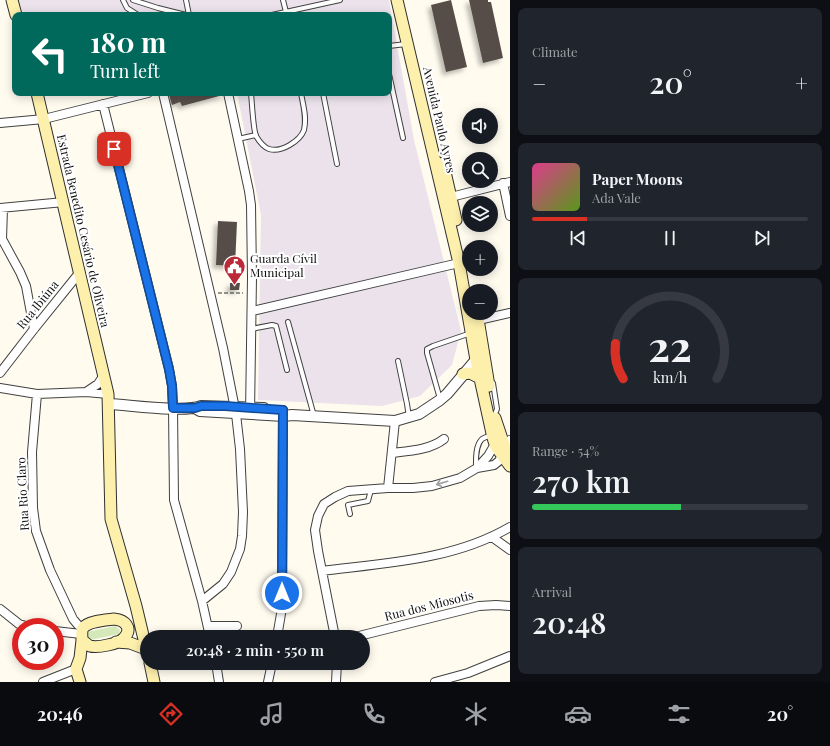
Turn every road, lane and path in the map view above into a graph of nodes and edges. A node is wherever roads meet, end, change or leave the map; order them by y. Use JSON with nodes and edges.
{"nodes":[{"id":1,"x":12,"y":0,"type":"edge"},
{"id":2,"x":123,"y":0,"type":"edge"},
{"id":3,"x":133,"y":0,"type":"edge"},
{"id":4,"x":186,"y":0,"type":"edge"},
{"id":5,"x":283,"y":0,"type":"edge"},
{"id":6,"x":340,"y":0,"type":"edge"},
{"id":7,"x":397,"y":0,"type":"edge"},
{"id":8,"x":405,"y":0,"type":"edge"},
{"id":9,"x":15,"y":12,"type":"edge"},
{"id":10,"x":134,"y":12,"type":"edge"},
{"id":11,"x":174,"y":12,"type":"edge"},
{"id":12,"x":188,"y":12,"type":"edge"},
{"id":13,"x":286,"y":12,"type":"joint"},
{"id":14,"x":410,"y":43,"type":"junction"},
{"id":15,"x":392,"y":46,"type":"edge"},
{"id":16,"x":392,"y":88,"type":"edge"},
{"id":17,"x":38,"y":96,"type":"edge"},
{"id":18,"x":136,"y":96,"type":"edge"},
{"id":19,"x":164,"y":96,"type":"edge"},
{"id":20,"x":229,"y":96,"type":"edge"},
{"id":21,"x":251,"y":96,"type":"edge"},
{"id":22,"x":302,"y":96,"type":"edge"},
{"id":23,"x":324,"y":96,"type":"edge"},
{"id":24,"x":103,"y":104,"type":"junction"},
{"id":25,"x":44,"y":119,"type":"junction"},
{"id":26,"x":0,"y":123,"type":"edge"},
{"id":27,"x":256,"y":135,"type":"junction"},
{"id":28,"x":403,"y":138,"type":"dead end"},
{"id":29,"x":238,"y":139,"type":"junction"},
{"id":30,"x":337,"y":164,"type":"dead end"},
{"id":31,"x":439,"y":182,"type":"junction"},
{"id":32,"x":507,"y":182,"type":"edge"},
{"id":33,"x":451,"y":197,"type":"junction"},
{"id":34,"x":64,"y":202,"type":"junction"},
{"id":35,"x":1,"y":208,"type":"edge"},
{"id":36,"x":510,"y":216,"type":"edge"},
{"id":37,"x":1,"y":238,"type":"edge"},
{"id":38,"x":459,"y":263,"type":"junction"},
{"id":39,"x":80,"y":272,"type":"junction"},
{"id":40,"x":470,"y":284,"type":"edge"},
{"id":41,"x":222,"y":293,"type":"dead end"},
{"id":42,"x":243,"y":293,"type":"dead end"},
{"id":43,"x":252,"y":311,"type":"junction"},
{"id":44,"x":510,"y":313,"type":"edge"},
{"id":45,"x":288,"y":322,"type":"dead end"},
{"id":46,"x":477,"y":322,"type":"edge"},
{"id":47,"x":34,"y":329,"type":"junction"},
{"id":48,"x":251,"y":329,"type":"junction"},
{"id":49,"x":480,"y":356,"type":"junction"},
{"id":50,"x":398,"y":361,"type":"dead end"},
{"id":51,"x":287,"y":370,"type":"dead end"},
{"id":52,"x":0,"y":373,"type":"edge"},
{"id":53,"x":463,"y":374,"type":"junction"},
{"id":54,"x":104,"y":375,"type":"junction"},
{"id":55,"x":484,"y":376,"type":"junction"},
{"id":56,"x":0,"y":388,"type":"edge"},
{"id":57,"x":86,"y":392,"type":"junction"},
{"id":58,"x":37,"y":394,"type":"junction"},
{"id":59,"x":109,"y":399,"type":"junction"},
{"id":60,"x":440,"y":400,"type":"junction"},
{"id":61,"x":173,"y":408,"type":"junction"},
{"id":62,"x":236,"y":410,"type":"junction"},
{"id":63,"x":250,"y":410,"type":"junction"},
{"id":64,"x":286,"y":414,"type":"junction"},
{"id":65,"x":314,"y":416,"type":"junction"},
{"id":66,"x":408,"y":417,"type":"junction"},
{"id":67,"x":395,"y":421,"type":"junction"},
{"id":68,"x":444,"y":439,"type":"dead end"},
{"id":69,"x":504,"y":444,"type":"edge"},
{"id":70,"x":392,"y":453,"type":"junction"},
{"id":71,"x":476,"y":468,"type":"junction"},
{"id":72,"x":388,"y":488,"type":"junction"},
{"id":73,"x":372,"y":490,"type":"junction"},
{"id":74,"x":350,"y":514,"type":"dead end"},
{"id":75,"x":510,"y":527,"type":"edge"},
{"id":76,"x":492,"y":537,"type":"junction"},
{"id":77,"x":510,"y":550,"type":"edge"},
{"id":78,"x":322,"y":571,"type":"junction"},
{"id":79,"x":134,"y":598,"type":"junction"},
{"id":80,"x":202,"y":601,"type":"junction"},
{"id":81,"x":510,"y":606,"type":"edge"},
{"id":82,"x":0,"y":609,"type":"edge"},
{"id":83,"x":12,"y":618,"type":"edge"},
{"id":84,"x":118,"y":619,"type":"junction"},
{"id":85,"x":208,"y":626,"type":"junction"},
{"id":86,"x":237,"y":626,"type":"dead end"},
{"id":87,"x":139,"y":629,"type":"junction"},
{"id":88,"x":209,"y":630,"type":"edge"},
{"id":89,"x":278,"y":630,"type":"edge"},
{"id":90,"x":334,"y":630,"type":"edge"},
{"id":91,"x":64,"y":633,"type":"edge"},
{"id":92,"x":370,"y":633,"type":"edge"},
{"id":93,"x":84,"y":637,"type":"junction"},
{"id":94,"x":119,"y":641,"type":"junction"},
{"id":95,"x":140,"y":647,"type":"edge"},
{"id":96,"x":510,"y":656,"type":"edge"},
{"id":97,"x":76,"y":669,"type":"junction"},
{"id":98,"x":151,"y":670,"type":"edge"},
{"id":99,"x":217,"y":670,"type":"edge"},
{"id":100,"x":271,"y":670,"type":"edge"},
{"id":101,"x":337,"y":670,"type":"edge"},
{"id":102,"x":43,"y":682,"type":"edge"},
{"id":103,"x":80,"y":682,"type":"edge"},
{"id":104,"x":154,"y":682,"type":"edge"},
{"id":105,"x":219,"y":682,"type":"edge"},
{"id":106,"x":268,"y":682,"type":"edge"},
{"id":107,"x":336,"y":682,"type":"edge"},
{"id":108,"x":435,"y":682,"type":"edge"}],
"edges":[{"from":1,"to":9,"type":"main road"},
{"from":2,"to":10,"type":"lane"},
{"from":3,"to":11,"type":"lane"},
{"from":4,"to":12,"type":"lane"},
{"from":5,"to":13,"type":"lane"},
{"from":6,"to":13,"type":"lane"},
{"from":7,"to":14,"type":"main road","name":"Avenida Paulo Ayres"},
{"from":8,"to":14,"type":"main road","name":"Avenida Paulo Ayres"},
{"from":14,"to":15,"type":"lane"},
{"from":14,"to":31,"type":"main road","name":"Avenida Paulo Ayres"},
{"from":14,"to":33,"type":"main road","name":"Avenida Paulo Ayres"},
{"from":16,"to":28,"type":"lane"},
{"from":17,"to":25,"type":"main road","name":"Estrada Benedito Cesário de Oliveira"},
{"from":18,"to":24,"type":"street"},
{"from":19,"to":62,"type":"street"},
{"from":20,"to":29,"type":"street"},
{"from":21,"to":27,"type":"lane"},
{"from":22,"to":27,"type":"lane"},
{"from":23,"to":30,"type":"lane"},
{"from":24,"to":25,"type":"street"},
{"from":24,"to":61,"type":"street"},
{"from":25,"to":26,"type":"street"},
{"from":25,"to":34,"type":"main road","name":"Estrada Benedito Cesário de Oliveira"},
{"from":27,"to":29,"type":"lane"},
{"from":29,"to":43,"type":"street"},
{"from":31,"to":33,"type":"main road"},
{"from":31,"to":38,"type":"main road","name":"Avenida Paulo Ayres"},
{"from":32,"to":33,"type":"street"},
{"from":32,"to":36,"type":"street"},
{"from":33,"to":40,"type":"main road","name":"Avenida Paulo Ayres"},
{"from":34,"to":35,"type":"street"},
{"from":34,"to":39,"type":"main road","name":"Estrada Benedito Cesário de Oliveira"},
{"from":35,"to":37,"type":"street"},
{"from":37,"to":47,"type":"street"},
{"from":38,"to":43,"type":"street"},
{"from":38,"to":46,"type":"main road","name":"Avenida Paulo Ayres"},
{"from":39,"to":47,"type":"street","name":"Rua Ibiúna"},
{"from":39,"to":54,"type":"main road","name":"Estrada Benedito Cesário de Oliveira"},
{"from":41,"to":42,"type":"path"},
{"from":43,"to":48,"type":"street"},
{"from":44,"to":46,"type":"street"},
{"from":45,"to":65,"type":"lane"},
{"from":46,"to":49,"type":"main road","name":"Avenida Paulo Ayres"},
{"from":46,"to":60,"type":"lane"},
{"from":47,"to":52,"type":"street","name":"Rua Ibiúna"},
{"from":48,"to":51,"type":"lane"},
{"from":48,"to":63,"type":"street"},
{"from":49,"to":53,"type":"street"},
{"from":49,"to":55,"type":"main road","name":"Avenida Paulo Ayres"},
{"from":50,"to":66,"type":"lane"},
{"from":53,"to":55,"type":"main road"},
{"from":53,"to":60,"type":"street"},
{"from":54,"to":57,"type":"street"},
{"from":54,"to":59,"type":"main road","name":"Estrada Benedito Cesário de Oliveira"},
{"from":55,"to":69,"type":"main road","name":"Avenida Paulo Ayres"},
{"from":55,"to":69,"type":"main road","name":"Avenida Paulo Ayres"},
{"from":56,"to":58,"type":"street"},
{"from":57,"to":58,"type":"street"},
{"from":57,"to":59,"type":"street"},
{"from":58,"to":93,"type":"street","name":"Rua Rio Claro"},
{"from":59,"to":61,"type":"street"},
{"from":59,"to":79,"type":"main road","name":"Estrada Benedito Cesário de Oliveira"},
{"from":60,"to":66,"type":"street"},
{"from":61,"to":62,"type":"street"},
{"from":61,"to":80,"type":"street"},
{"from":62,"to":63,"type":"street"},
{"from":62,"to":80,"type":"street"},
{"from":63,"to":64,"type":"street"},
{"from":64,"to":65,"type":"street"},
{"from":64,"to":89,"type":"street"},
{"from":65,"to":67,"type":"street"},
{"from":66,"to":67,"type":"street"},
{"from":67,"to":70,"type":"street"},
{"from":68,"to":70,"type":"street"},
{"from":69,"to":71,"type":"street"},
{"from":69,"to":71,"type":"street"},
{"from":69,"to":71,"type":"lane"},
{"from":70,"to":72,"type":"street"},
{"from":71,"to":72,"type":"street","one_way":true},
{"from":72,"to":73,"type":"street"},
{"from":73,"to":74,"type":"lane"},
{"from":73,"to":78,"type":"street"},
{"from":75,"to":76,"type":"street"},
{"from":76,"to":77,"type":"street"},
{"from":76,"to":78,"type":"street"},
{"from":78,"to":90,"type":"street"},
{"from":79,"to":84,"type":"main road"},
{"from":79,"to":87,"type":"main road","name":"Estrada Benedito Cesário de Oliveira"},
{"from":80,"to":85,"type":"street"},
{"from":81,"to":92,"type":"street","name":"Rua dos Miosotis"},
{"from":82,"to":83,"type":"street"},
{"from":84,"to":87,"type":"main road"},
{"from":84,"to":93,"type":"main road"},
{"from":84,"to":94,"type":"main road"},
{"from":85,"to":86,"type":"street"},
{"from":85,"to":88,"type":"street"},
{"from":87,"to":94,"type":"main road"},
{"from":91,"to":93,"type":"street"},
{"from":93,"to":94,"type":"main road"},
{"from":93,"to":97,"type":"main road"},
{"from":94,"to":95,"type":"main road"},
{"from":96,"to":108,"type":"street"},
{"from":97,"to":102,"type":"street"},
{"from":97,"to":103,"type":"main road"},
{"from":98,"to":104,"type":"main road"},
{"from":99,"to":105,"type":"street"},
{"from":100,"to":106,"type":"street"},
{"from":101,"to":107,"type":"street"}]}
